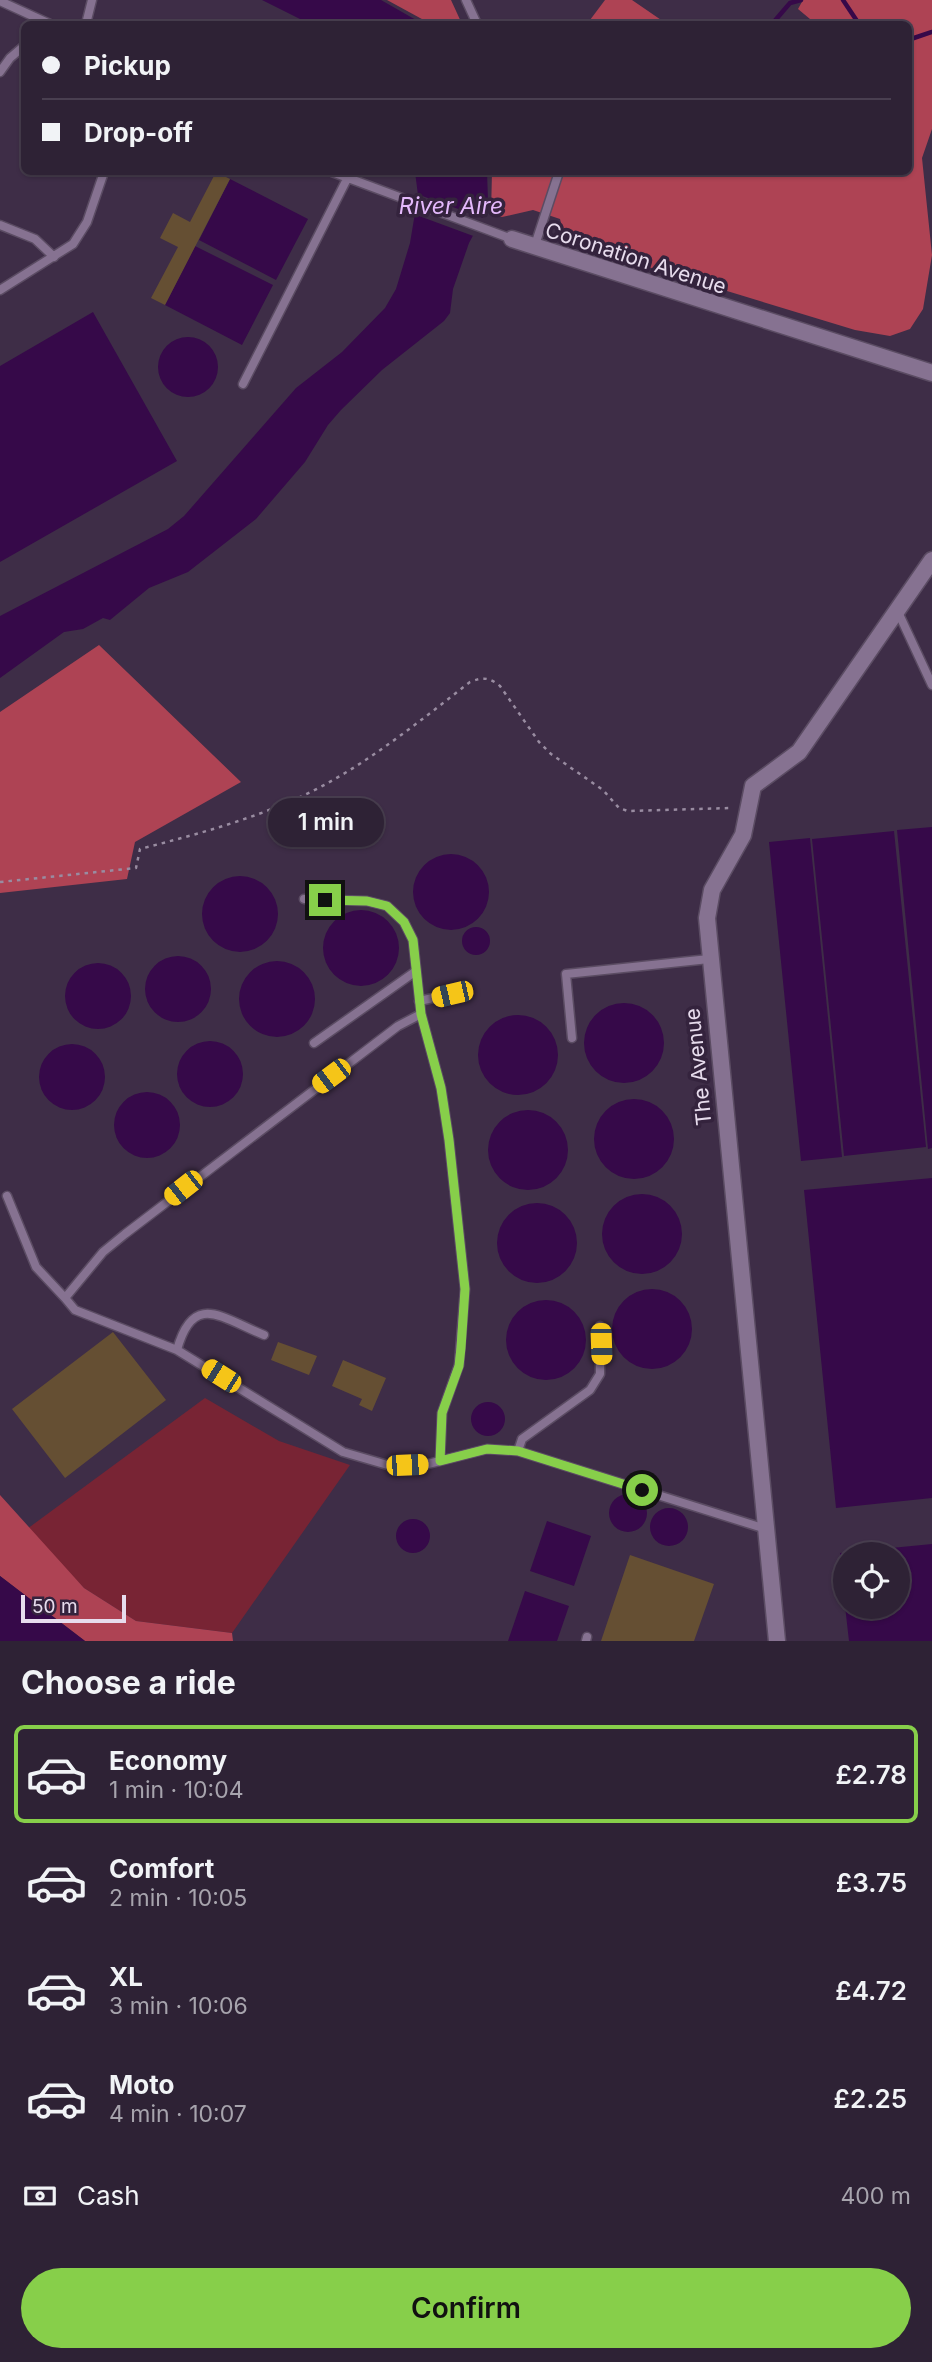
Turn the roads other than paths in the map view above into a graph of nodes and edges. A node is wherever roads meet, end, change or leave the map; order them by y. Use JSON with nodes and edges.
{"nodes":[{"id":1,"x":92,"y":0,"type":"edge"},
{"id":2,"x":466,"y":0,"type":"edge"},
{"id":3,"x":0,"y":1,"type":"edge"},
{"id":4,"x":43,"y":21,"type":"edge"},
{"id":5,"x":87,"y":21,"type":"edge"},
{"id":6,"x":476,"y":21,"type":"edge"},
{"id":7,"x":21,"y":49,"type":"edge"},
{"id":8,"x":0,"y":72,"type":"edge"},
{"id":9,"x":103,"y":175,"type":"edge"},
{"id":10,"x":338,"y":175,"type":"edge"},
{"id":11,"x":558,"y":175,"type":"edge"},
{"id":12,"x":347,"y":179,"type":"junction"},
{"id":13,"x":0,"y":225,"type":"edge"},
{"id":14,"x":512,"y":239,"type":"joint"},
{"id":15,"x":534,"y":248,"type":"junction"},
{"id":16,"x":54,"y":257,"type":"junction"},
{"id":17,"x":0,"y":290,"type":"edge"},
{"id":18,"x":932,"y":373,"type":"edge"},
{"id":19,"x":243,"y":384,"type":"dead end"},
{"id":20,"x":932,"y":560,"type":"edge"},
{"id":21,"x":898,"y":612,"type":"junction"},
{"id":22,"x":932,"y":685,"type":"edge"},
{"id":23,"x":304,"y":899,"type":"dead end"},
{"id":24,"x":709,"y":959,"type":"junction"},
{"id":25,"x":416,"y":971,"type":"junction"},
{"id":26,"x":452,"y":994,"type":"dead end"},
{"id":27,"x":419,"y":1001,"type":"junction"},
{"id":28,"x":421,"y":1014,"type":"junction"},
{"id":29,"x":572,"y":1038,"type":"dead end"},
{"id":30,"x":314,"y":1044,"type":"dead end"},
{"id":31,"x":7,"y":1196,"type":"dead end"},
{"id":32,"x":65,"y":1298,"type":"junction"},
{"id":33,"x":600,"y":1326,"type":"dead end"},
{"id":34,"x":264,"y":1335,"type":"dead end"},
{"id":35,"x":177,"y":1350,"type":"junction"},
{"id":36,"x":518,"y":1451,"type":"junction"},
{"id":37,"x":440,"y":1461,"type":"junction"},
{"id":38,"x":765,"y":1529,"type":"junction"},
{"id":39,"x":777,"y":1641,"type":"edge"}],
"edges":[{"from":1,"to":5,"type":"lane"},
{"from":2,"to":6,"type":"lane"},
{"from":3,"to":4,"type":"lane"},
{"from":7,"to":8,"type":"lane"},
{"from":9,"to":16,"type":"lane"},
{"from":10,"to":12,"type":"lane","name":"Coronation Avenue"},
{"from":11,"to":15,"type":"lane"},
{"from":12,"to":14,"type":"lane","name":"Coronation Avenue"},
{"from":12,"to":19,"type":"lane"},
{"from":13,"to":16,"type":"lane"},
{"from":14,"to":15,"type":"street","name":"Coronation Avenue"},
{"from":15,"to":18,"type":"street","name":"Coronation Avenue"},
{"from":16,"to":17,"type":"lane"},
{"from":20,"to":21,"type":"street","name":"The Avenue"},
{"from":21,"to":22,"type":"lane"},
{"from":21,"to":24,"type":"street","name":"The Avenue"},
{"from":23,"to":25,"type":"lane"},
{"from":24,"to":29,"type":"lane"},
{"from":24,"to":38,"type":"street","name":"The Avenue"},
{"from":25,"to":27,"type":"lane"},
{"from":25,"to":30,"type":"lane"},
{"from":26,"to":27,"type":"lane"},
{"from":27,"to":28,"type":"lane"},
{"from":28,"to":32,"type":"lane"},
{"from":28,"to":37,"type":"lane"},
{"from":31,"to":32,"type":"lane"},
{"from":32,"to":35,"type":"lane"},
{"from":33,"to":36,"type":"lane"},
{"from":34,"to":35,"type":"lane"},
{"from":35,"to":37,"type":"lane"},
{"from":36,"to":37,"type":"lane"},
{"from":36,"to":38,"type":"lane"},
{"from":38,"to":39,"type":"street","name":"The Avenue"}]}
